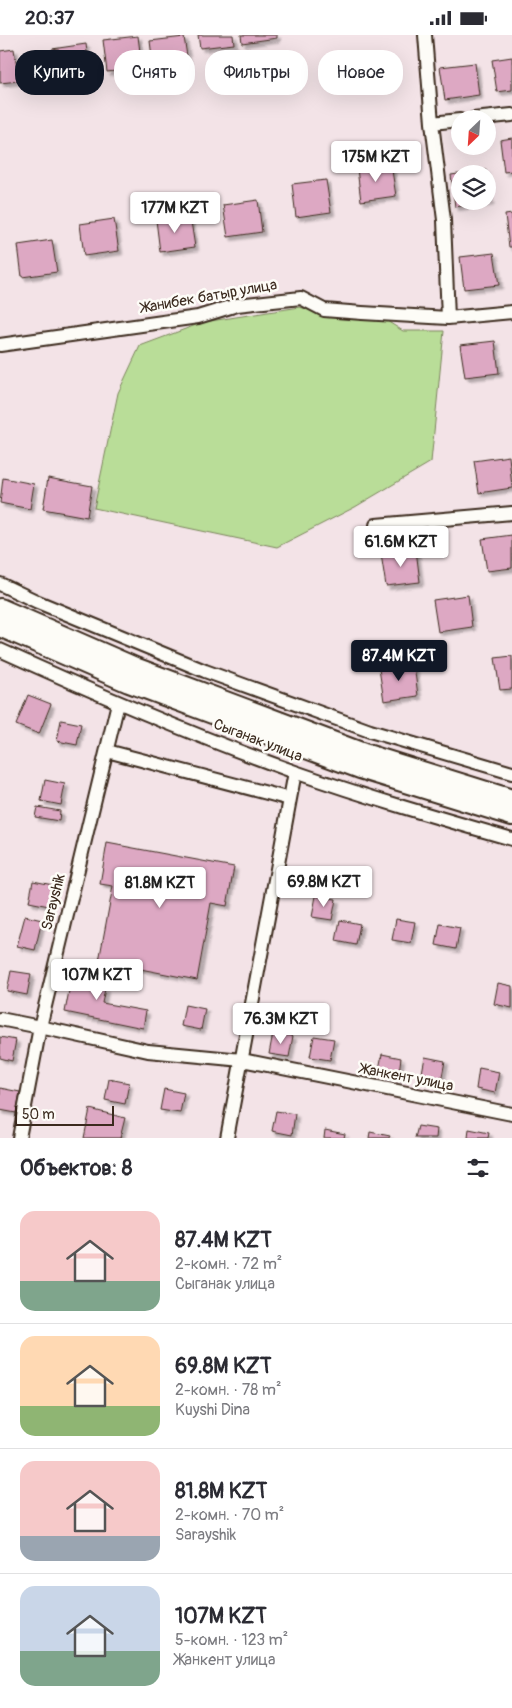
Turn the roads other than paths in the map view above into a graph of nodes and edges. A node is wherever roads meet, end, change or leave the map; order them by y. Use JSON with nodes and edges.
{"nodes":[{"id":1,"x":425,"y":35,"type":"edge"},
{"id":2,"x":512,"y":115,"type":"edge"},
{"id":3,"x":496,"y":117,"type":"edge"},
{"id":4,"x":451,"y":121,"type":"edge"},
{"id":5,"x":432,"y":123,"type":"junction"},
{"id":6,"x":512,"y":311,"type":"edge"},
{"id":7,"x":448,"y":318,"type":"junction"},
{"id":8,"x":0,"y":345,"type":"edge"},
{"id":9,"x":512,"y":513,"type":"edge"},
{"id":10,"x":376,"y":525,"type":"dead end"},
{"id":11,"x":0,"y":584,"type":"edge"},
{"id":12,"x":0,"y":609,"type":"edge"},
{"id":13,"x":0,"y":625,"type":"edge"},
{"id":14,"x":0,"y":650,"type":"edge"},
{"id":15,"x":118,"y":703,"type":"junction"},
{"id":16,"x":106,"y":751,"type":"junction"},
{"id":17,"x":294,"y":772,"type":"junction"},
{"id":18,"x":512,"y":773,"type":"edge"},
{"id":19,"x":290,"y":799,"type":"junction"},
{"id":20,"x":512,"y":800,"type":"edge"},
{"id":21,"x":512,"y":815,"type":"edge"},
{"id":22,"x":512,"y":839,"type":"edge"},
{"id":23,"x":0,"y":1019,"type":"edge"},
{"id":24,"x":40,"y":1027,"type":"junction"},
{"id":25,"x":242,"y":1060,"type":"junction"},
{"id":26,"x":512,"y":1114,"type":"edge"},
{"id":27,"x":18,"y":1138,"type":"edge"},
{"id":28,"x":227,"y":1138,"type":"edge"}],
"edges":[{"from":1,"to":5,"type":"street"},
{"from":2,"to":3,"type":"street"},
{"from":4,"to":5,"type":"street"},
{"from":5,"to":7,"type":"street"},
{"from":6,"to":7,"type":"street","name":"Жанибек батыр улица"},
{"from":7,"to":8,"type":"street","name":"Жанибек батыр улица"},
{"from":9,"to":10,"type":"street"},
{"from":11,"to":18,"type":"street"},
{"from":12,"to":20,"type":"highway"},
{"from":13,"to":21,"type":"highway"},
{"from":14,"to":15,"type":"street","name":"Сыганак улица"},
{"from":15,"to":16,"type":"street","name":"Sarayshik"},
{"from":15,"to":17,"type":"street","name":"Сыганак улица"},
{"from":16,"to":19,"type":"street"},
{"from":16,"to":24,"type":"street","name":"Sarayshik"},
{"from":17,"to":19,"type":"street"},
{"from":17,"to":22,"type":"street","name":"Сыганак улица"},
{"from":19,"to":25,"type":"street"},
{"from":23,"to":24,"type":"street","name":"Жанкент улица"},
{"from":24,"to":25,"type":"street","name":"Жанкент улица"},
{"from":24,"to":27,"type":"street","name":"Sarayshik"},
{"from":25,"to":26,"type":"street","name":"Жанкент улица"},
{"from":25,"to":28,"type":"street"}]}
